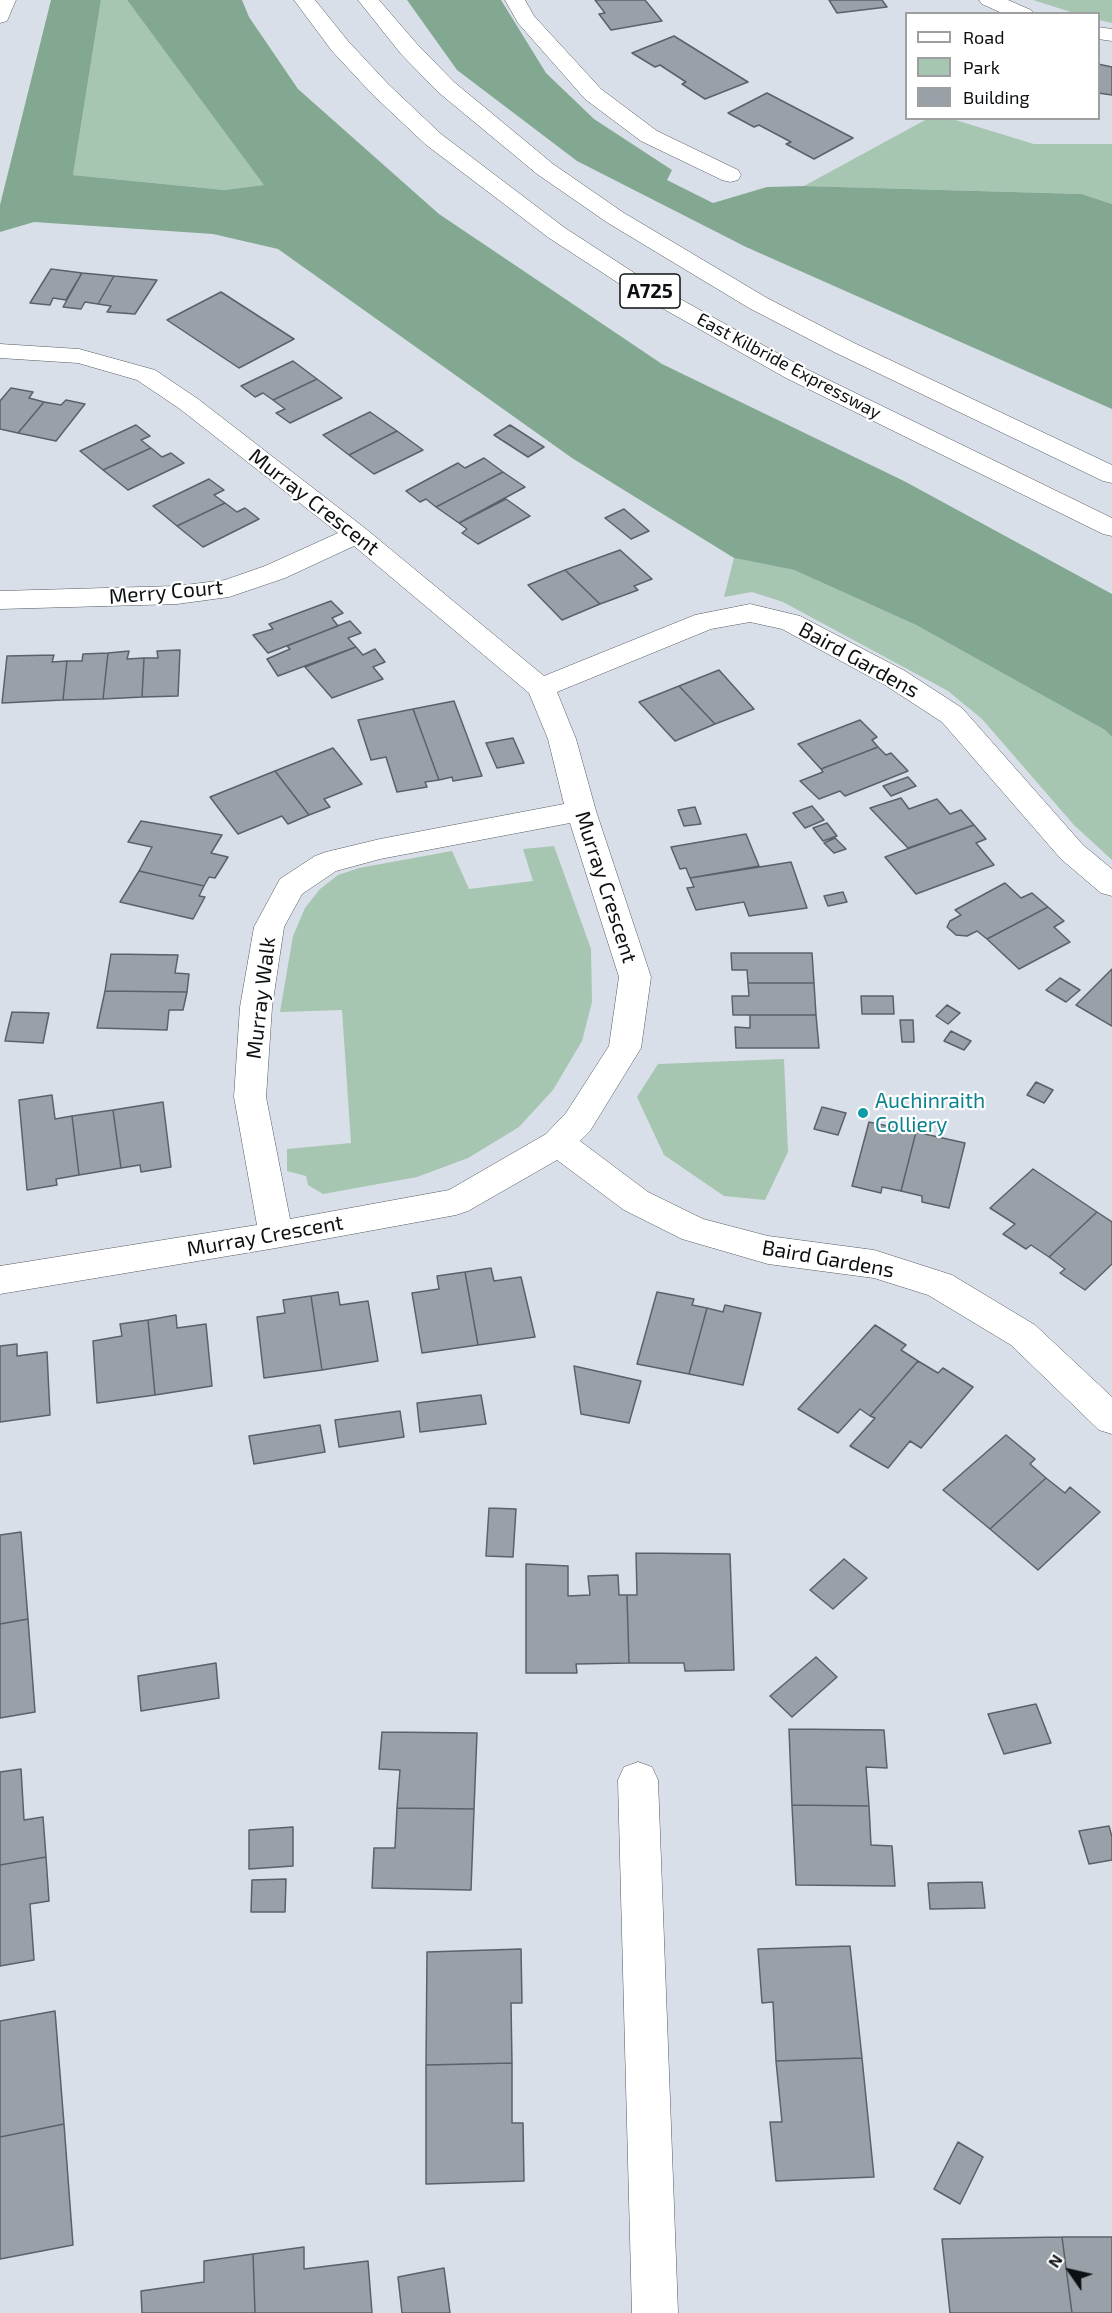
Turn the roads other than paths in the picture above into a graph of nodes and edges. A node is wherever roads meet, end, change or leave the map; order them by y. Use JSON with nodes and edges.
{"nodes":[{"id":1,"x":6,"y":0,"type":"edge"},
{"id":2,"x":304,"y":0,"type":"edge"},
{"id":3,"x":368,"y":0,"type":"edge"},
{"id":4,"x":515,"y":0,"type":"edge"},
{"id":5,"x":989,"y":0,"type":"edge"},
{"id":6,"x":1018,"y":12,"type":"edge"},
{"id":7,"x":0,"y":17,"type":"edge"},
{"id":8,"x":730,"y":175,"type":"dead end"},
{"id":9,"x":0,"y":351,"type":"edge"},
{"id":10,"x":1020,"y":432,"type":"junction"},
{"id":11,"x":1112,"y":464,"type":"edge"},
{"id":12,"x":1112,"y":475,"type":"edge"},
{"id":13,"x":1053,"y":501,"type":"junction"},
{"id":14,"x":1112,"y":528,"type":"edge"},
{"id":15,"x":357,"y":535,"type":"junction"},
{"id":16,"x":1112,"y":536,"type":"edge"},
{"id":17,"x":0,"y":600,"type":"edge"},
{"id":18,"x":541,"y":688,"type":"junction"},
{"id":19,"x":581,"y":811,"type":"junction"},
{"id":20,"x":1112,"y":885,"type":"edge"},
{"id":21,"x":558,"y":1143,"type":"junction"},
{"id":22,"x":276,"y":1235,"type":"junction"},
{"id":23,"x":0,"y":1280,"type":"edge"},
{"id":24,"x":1112,"y":1419,"type":"edge"},
{"id":25,"x":638,"y":1780,"type":"dead end"},
{"id":26,"x":655,"y":2313,"type":"edge"}],
"edges":[{"from":1,"to":7,"type":"main road"},
{"from":2,"to":13,"type":"main road","name":"East Kilbride Expressway","number":"A725"},
{"from":3,"to":10,"type":"main road","name":"East Kilbride Expressway","number":"A725"},
{"from":4,"to":8,"type":"main road"},
{"from":5,"to":6,"type":"main road"},
{"from":9,"to":15,"type":"main road","name":"Murray Crescent"},
{"from":10,"to":11,"type":"main road","number":"A725"},
{"from":10,"to":12,"type":"main road","name":"East Kilbride Expressway","number":"A725"},
{"from":13,"to":14,"type":"main road","name":"East Kilbride Expressway","number":"A725"},
{"from":13,"to":16,"type":"main road","number":"A725"},
{"from":15,"to":17,"type":"main road","name":"Merry Court"},
{"from":15,"to":18,"type":"main road","name":"Murray Crescent"},
{"from":18,"to":19,"type":"main road","name":"Murray Crescent"},
{"from":18,"to":20,"type":"main road","name":"Baird Gardens"},
{"from":19,"to":21,"type":"main road","name":"Murray Crescent"},
{"from":19,"to":22,"type":"main road","name":"Murray Walk"},
{"from":21,"to":22,"type":"main road","name":"Murray Crescent"},
{"from":21,"to":24,"type":"main road","name":"Baird Gardens"},
{"from":22,"to":23,"type":"main road","name":"Murray Crescent"},
{"from":25,"to":26,"type":"main road"}]}
